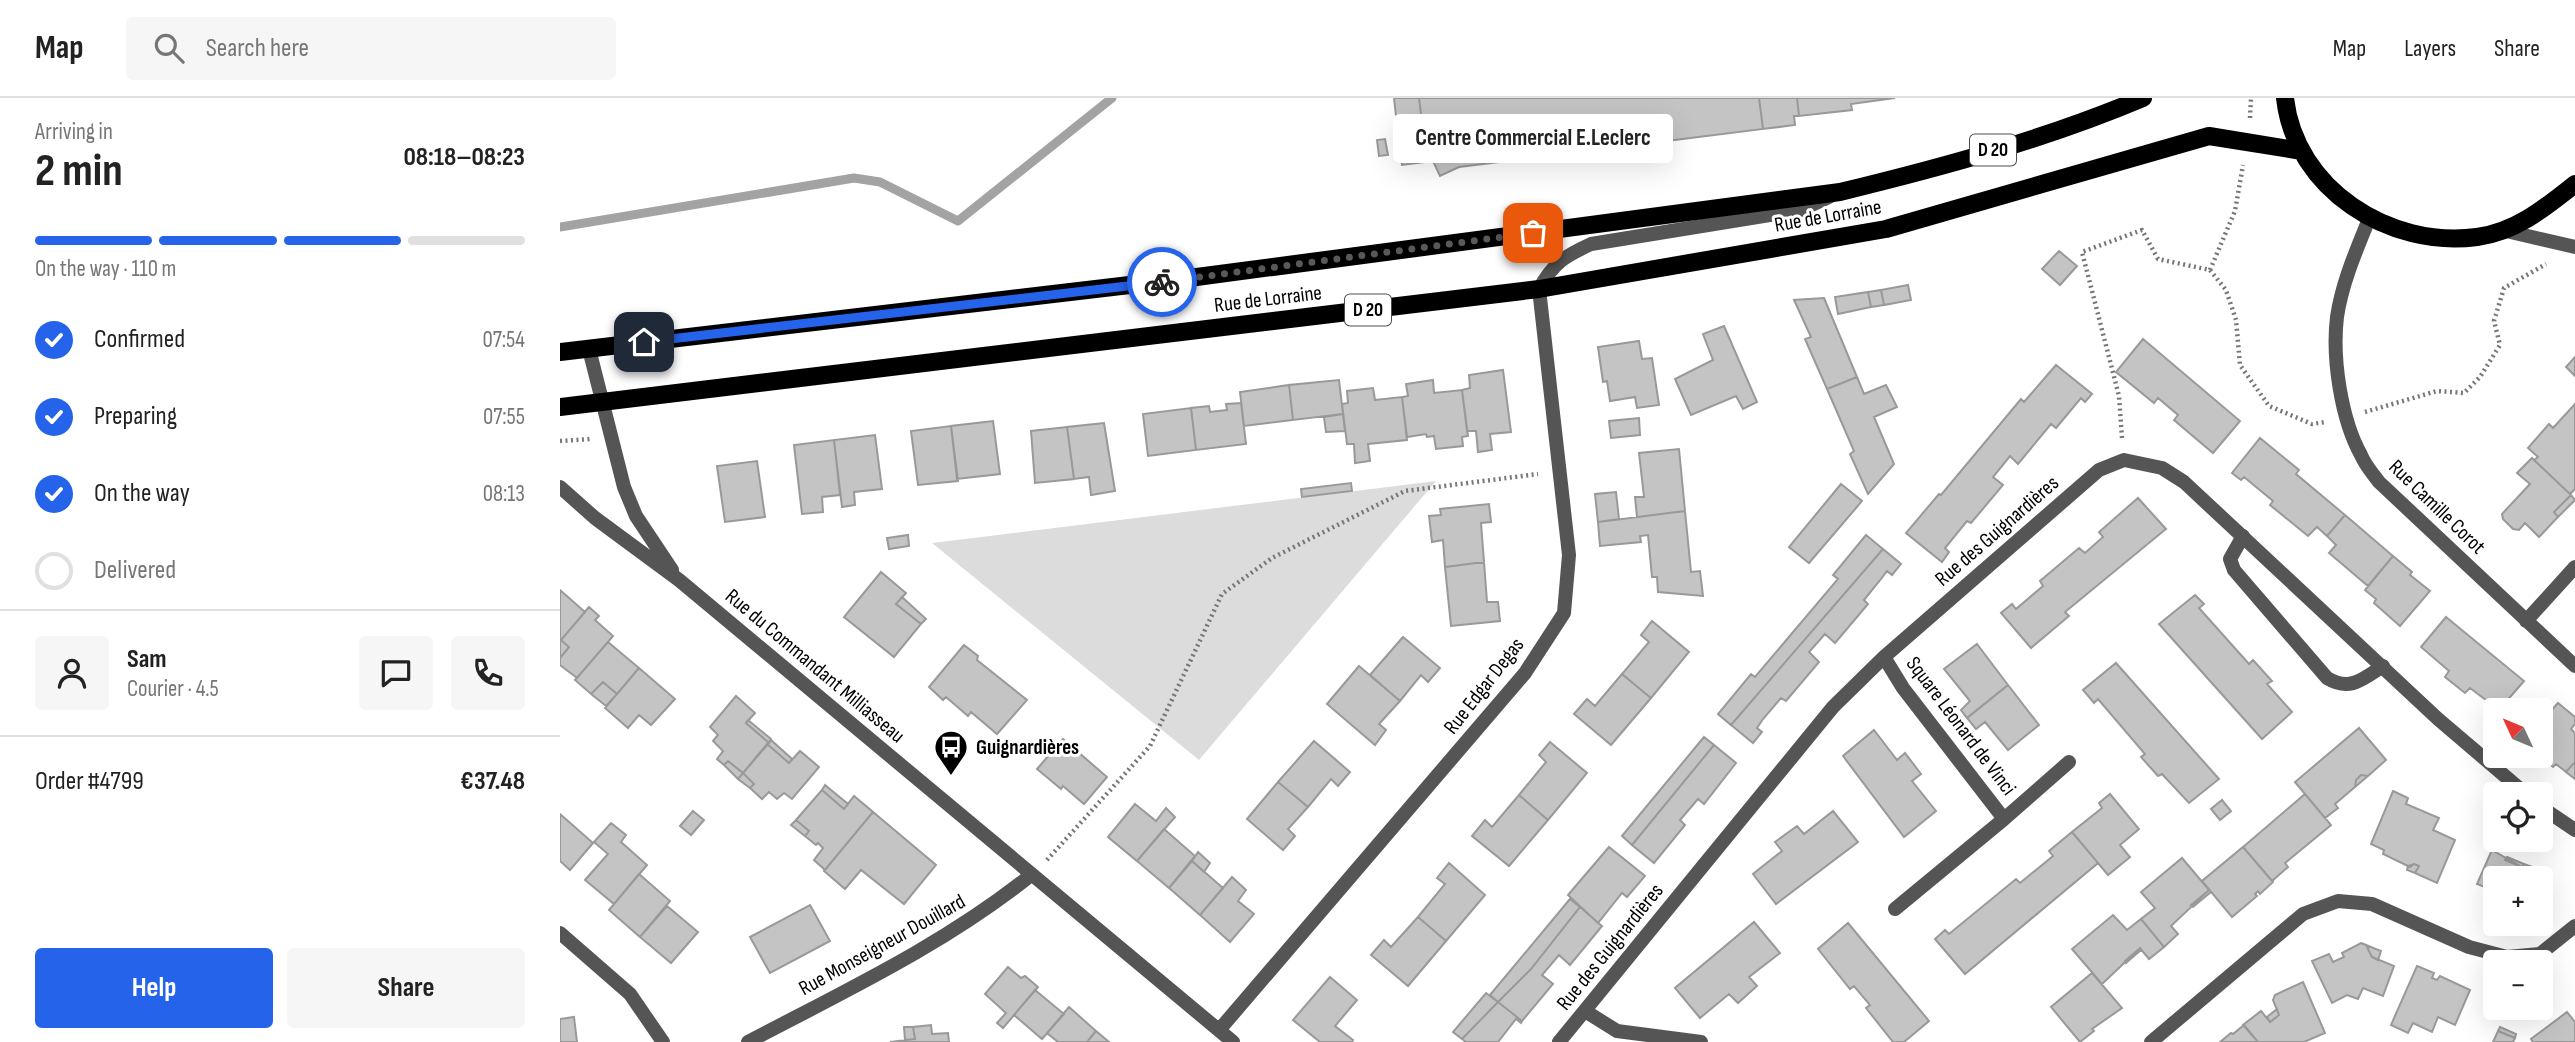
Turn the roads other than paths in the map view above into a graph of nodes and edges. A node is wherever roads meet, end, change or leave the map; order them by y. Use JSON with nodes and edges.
{"nodes":[{"id":1,"x":2143,"y":98,"type":"edge"},
{"id":2,"x":2285,"y":98,"type":"edge"},
{"id":3,"x":2302,"y":151,"type":"junction"},
{"id":4,"x":2575,"y":184,"type":"edge"},
{"id":5,"x":1840,"y":192,"type":"junction"},
{"id":6,"x":2369,"y":219,"type":"junction"},
{"id":7,"x":2500,"y":230,"type":"junction"},
{"id":8,"x":2575,"y":247,"type":"edge"},
{"id":9,"x":1539,"y":289,"type":"junction"},
{"id":10,"x":589,"y":349,"type":"junction"},
{"id":11,"x":560,"y":352,"type":"edge"},
{"id":12,"x":603,"y":400,"type":"junction"},
{"id":13,"x":560,"y":407,"type":"edge"},
{"id":14,"x":560,"y":488,"type":"edge"},
{"id":15,"x":2243,"y":536,"type":"junction"},
{"id":16,"x":2575,"y":567,"type":"edge"},
{"id":17,"x":679,"y":580,"type":"junction"},
{"id":18,"x":2526,"y":621,"type":"junction"},
{"id":19,"x":1884,"y":657,"type":"junction"},
{"id":20,"x":2383,"y":666,"type":"junction"},
{"id":21,"x":2575,"y":666,"type":"edge"},
{"id":22,"x":2069,"y":762,"type":"dead end"},
{"id":23,"x":2512,"y":782,"type":"edge"},
{"id":24,"x":2553,"y":815,"type":"edge"},
{"id":25,"x":2004,"y":819,"type":"junction"},
{"id":26,"x":2575,"y":830,"type":"edge"},
{"id":27,"x":1031,"y":875,"type":"junction"},
{"id":28,"x":1895,"y":909,"type":"dead end"},
{"id":29,"x":2575,"y":926,"type":"edge"},
{"id":30,"x":560,"y":933,"type":"edge"},
{"id":31,"x":1585,"y":1011,"type":"junction"},
{"id":32,"x":1220,"y":1029,"type":"junction"},
{"id":33,"x":663,"y":1042,"type":"edge"},
{"id":34,"x":748,"y":1042,"type":"edge"},
{"id":35,"x":1233,"y":1042,"type":"edge"},
{"id":36,"x":1559,"y":1042,"type":"edge"},
{"id":37,"x":1701,"y":1042,"type":"edge"},
{"id":38,"x":2151,"y":1042,"type":"edge"}],
"edges":[{"from":1,"to":5,"type":"main road","name":"Rue de Lorraine","number":"D 20"},
{"from":2,"to":3,"type":"main road"},
{"from":3,"to":6,"type":"main road"},
{"from":3,"to":9,"type":"main road","name":"Rue de Lorraine","number":"D 20"},
{"from":4,"to":7,"type":"main road"},
{"from":5,"to":9,"type":"street"},
{"from":5,"to":10,"type":"main road","name":"Rue de Lorraine","number":"D 20"},
{"from":6,"to":7,"type":"main road"},
{"from":6,"to":18,"type":"street","name":"Rue Camille Corot"},
{"from":7,"to":8,"type":"street"},
{"from":9,"to":12,"type":"main road","name":"Rue de Lorraine","number":"D 20"},
{"from":9,"to":32,"type":"street","name":"Rue Edgar Degas"},
{"from":10,"to":11,"type":"main road","name":"Rue de Lorraine","number":"D 20"},
{"from":10,"to":12,"type":"street"},
{"from":12,"to":13,"type":"main road","name":"Rue de Lorraine","number":"D 20"},
{"from":12,"to":17,"type":"street"},
{"from":14,"to":17,"type":"street","name":"Rue du Commandant Milliasseau"},
{"from":15,"to":19,"type":"street","name":"Rue des Guignardières"},
{"from":15,"to":20,"type":"street"},
{"from":15,"to":20,"type":"street"},
{"from":16,"to":18,"type":"street"},
{"from":17,"to":27,"type":"street","name":"Rue du Commandant Milliasseau"},
{"from":18,"to":21,"type":"street","name":"Rue Camille Corot"},
{"from":19,"to":25,"type":"street","name":"Square Léonard de Vinci"},
{"from":19,"to":31,"type":"street","name":"Rue des Guignardières"},
{"from":20,"to":23,"type":"street"},
{"from":22,"to":25,"type":"street","name":"Square Léonard de Vinci"},
{"from":24,"to":26,"type":"street"},
{"from":25,"to":28,"type":"street","name":"Square Léonard de Vinci"},
{"from":27,"to":32,"type":"street","name":"Rue du Commandant Milliasseau"},
{"from":27,"to":34,"type":"street","name":"Rue Monseigneur Douillard"},
{"from":29,"to":38,"type":"street"},
{"from":30,"to":33,"type":"street"},
{"from":31,"to":36,"type":"street","name":"Rue des Guignardières"},
{"from":31,"to":37,"type":"street"},
{"from":32,"to":35,"type":"street","name":"Rue du Commandant Milliasseau"}]}
